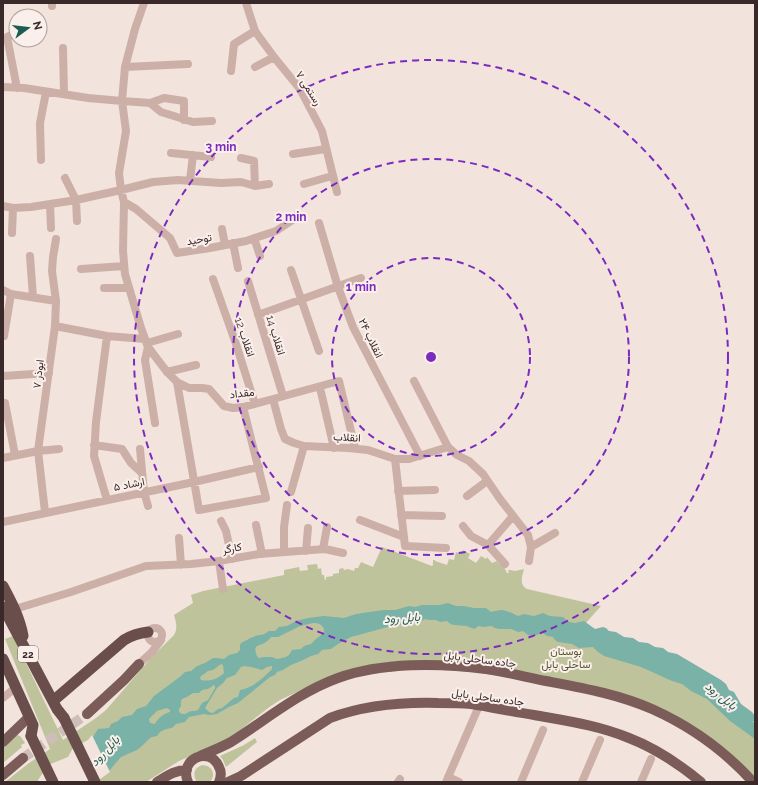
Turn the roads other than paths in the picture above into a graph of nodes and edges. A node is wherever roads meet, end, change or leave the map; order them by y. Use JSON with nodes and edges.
{"nodes":[{"id":1,"x":144,"y":3,"type":"edge"},
{"id":2,"x":246,"y":3,"type":"edge"},
{"id":3,"x":255,"y":31,"type":"junction"},
{"id":4,"x":9,"y":48,"type":"edge"},
{"id":5,"x":64,"y":48,"type":"dead end"},
{"id":6,"x":274,"y":57,"type":"junction"},
{"id":7,"x":188,"y":64,"type":"dead end"},
{"id":8,"x":125,"y":67,"type":"junction"},
{"id":9,"x":255,"y":67,"type":"dead end"},
{"id":10,"x":231,"y":71,"type":"dead end"},
{"id":11,"x":3,"y":87,"type":"edge"},
{"id":12,"x":17,"y":88,"type":"junction"},
{"id":13,"x":46,"y":92,"type":"junction"},
{"id":14,"x":64,"y":94,"type":"junction"},
{"id":15,"x":122,"y":102,"type":"junction"},
{"id":16,"x":150,"y":103,"type":"junction"},
{"id":17,"x":184,"y":120,"type":"junction"},
{"id":18,"x":212,"y":121,"type":"dead end"},
{"id":19,"x":326,"y":149,"type":"junction"},
{"id":20,"x":171,"y":153,"type":"dead end"},
{"id":21,"x":293,"y":154,"type":"dead end"},
{"id":22,"x":193,"y":155,"type":"junction"},
{"id":23,"x":211,"y":158,"type":"dead end"},
{"id":24,"x":241,"y":158,"type":"dead end"},
{"id":25,"x":41,"y":160,"type":"dead end"},
{"id":26,"x":332,"y":176,"type":"junction"},
{"id":27,"x":65,"y":178,"type":"dead end"},
{"id":28,"x":190,"y":180,"type":"junction"},
{"id":29,"x":269,"y":184,"type":"dead end"},
{"id":30,"x":304,"y":184,"type":"dead end"},
{"id":31,"x":255,"y":186,"type":"junction"},
{"id":32,"x":121,"y":190,"type":"junction"},
{"id":33,"x":337,"y":192,"type":"dead end"},
{"id":34,"x":76,"y":200,"type":"junction"},
{"id":35,"x":124,"y":202,"type":"junction"},
{"id":36,"x":50,"y":204,"type":"junction"},
{"id":37,"x":3,"y":206,"type":"edge"},
{"id":38,"x":13,"y":208,"type":"junction"},
{"id":39,"x":294,"y":219,"type":"dead end"},
{"id":40,"x":77,"y":221,"type":"dead end"},
{"id":41,"x":319,"y":223,"type":"dead end"},
{"id":42,"x":51,"y":228,"type":"dead end"},
{"id":43,"x":222,"y":229,"type":"dead end"},
{"id":44,"x":12,"y":233,"type":"dead end"},
{"id":45,"x":254,"y":238,"type":"junction"},
{"id":46,"x":56,"y":239,"type":"dead end"},
{"id":47,"x":229,"y":244,"type":"junction"},
{"id":48,"x":30,"y":256,"type":"dead end"},
{"id":49,"x":260,"y":256,"type":"dead end"},
{"id":50,"x":124,"y":266,"type":"junction"},
{"id":51,"x":81,"y":268,"type":"dead end"},
{"id":52,"x":238,"y":268,"type":"dead end"},
{"id":53,"x":291,"y":270,"type":"dead end"},
{"id":54,"x":212,"y":278,"type":"dead end"},
{"id":55,"x":361,"y":278,"type":"dead end"},
{"id":56,"x":248,"y":281,"type":"dead end"},
{"id":57,"x":338,"y":287,"type":"junction"},
{"id":58,"x":104,"y":288,"type":"dead end"},
{"id":59,"x":129,"y":288,"type":"junction"},
{"id":60,"x":3,"y":290,"type":"edge"},
{"id":61,"x":11,"y":294,"type":"junction"},
{"id":62,"x":33,"y":298,"type":"junction"},
{"id":63,"x":301,"y":300,"type":"junction"},
{"id":64,"x":56,"y":301,"type":"junction"},
{"id":65,"x":258,"y":315,"type":"junction"},
{"id":66,"x":55,"y":326,"type":"junction"},
{"id":67,"x":178,"y":334,"type":"dead end"},
{"id":68,"x":4,"y":336,"type":"edge"},
{"id":69,"x":107,"y":336,"type":"junction"},
{"id":70,"x":147,"y":343,"type":"junction"},
{"id":71,"x":319,"y":351,"type":"dead end"},
{"id":72,"x":196,"y":365,"type":"dead end"},
{"id":73,"x":49,"y":372,"type":"junction"},
{"id":74,"x":167,"y":372,"type":"junction"},
{"id":75,"x":3,"y":376,"type":"edge"},
{"id":76,"x":414,"y":381,"type":"dead end"},
{"id":77,"x":177,"y":382,"type":"junction"},
{"id":78,"x":321,"y":392,"type":"dead end"},
{"id":79,"x":283,"y":396,"type":"junction"},
{"id":80,"x":273,"y":399,"type":"junction"},
{"id":81,"x":3,"y":403,"type":"edge"},
{"id":82,"x":255,"y":404,"type":"junction"},
{"id":83,"x":243,"y":407,"type":"junction"},
{"id":84,"x":155,"y":423,"type":"dead end"},
{"id":85,"x":94,"y":445,"type":"junction"},
{"id":86,"x":304,"y":446,"type":"junction"},
{"id":87,"x":448,"y":447,"type":"junction"},
{"id":88,"x":334,"y":448,"type":"junction"},
{"id":89,"x":355,"y":448,"type":"junction"},
{"id":90,"x":140,"y":449,"type":"dead end"},
{"id":91,"x":59,"y":450,"type":"dead end"},
{"id":92,"x":38,"y":451,"type":"junction"},
{"id":93,"x":15,"y":456,"type":"junction"},
{"id":94,"x":420,"y":456,"type":"junction"},
{"id":95,"x":3,"y":458,"type":"edge"},
{"id":96,"x":395,"y":459,"type":"junction"},
{"id":97,"x":258,"y":467,"type":"junction"},
{"id":98,"x":142,"y":473,"type":"junction"},
{"id":99,"x":487,"y":481,"type":"junction"},
{"id":100,"x":194,"y":482,"type":"junction"},
{"id":101,"x":435,"y":490,"type":"dead end"},
{"id":102,"x":398,"y":491,"type":"junction"},
{"id":103,"x":144,"y":492,"type":"junction"},
{"id":104,"x":291,"y":492,"type":"dead end"},
{"id":105,"x":466,"y":496,"type":"dead end"},
{"id":106,"x":107,"y":500,"type":"junction"},
{"id":107,"x":287,"y":505,"type":"dead end"},
{"id":108,"x":148,"y":506,"type":"dead end"},
{"id":109,"x":45,"y":512,"type":"junction"},
{"id":110,"x":401,"y":515,"type":"junction"},
{"id":111,"x":442,"y":516,"type":"dead end"},
{"id":112,"x":513,"y":516,"type":"junction"},
{"id":113,"x":360,"y":520,"type":"dead end"},
{"id":114,"x":221,"y":521,"type":"dead end"},
{"id":115,"x":3,"y":522,"type":"edge"},
{"id":116,"x":256,"y":525,"type":"dead end"},
{"id":117,"x":463,"y":526,"type":"dead end"},
{"id":118,"x":327,"y":527,"type":"dead end"},
{"id":119,"x":308,"y":528,"type":"dead end"},
{"id":120,"x":555,"y":533,"type":"dead end"},
{"id":121,"x":179,"y":538,"type":"dead end"},
{"id":122,"x":404,"y":542,"type":"junction"},
{"id":123,"x":488,"y":545,"type":"junction"},
{"id":124,"x":531,"y":547,"type":"junction"},
{"id":125,"x":446,"y":548,"type":"dead end"},
{"id":126,"x":324,"y":549,"type":"junction"},
{"id":127,"x":306,"y":551,"type":"junction"},
{"id":128,"x":284,"y":552,"type":"junction"},
{"id":129,"x":343,"y":553,"type":"dead end"},
{"id":130,"x":262,"y":554,"type":"junction"},
{"id":131,"x":232,"y":559,"type":"junction"},
{"id":132,"x":219,"y":561,"type":"junction"},
{"id":133,"x":529,"y":561,"type":"dead end"},
{"id":134,"x":505,"y":564,"type":"dead end"},
{"id":135,"x":181,"y":565,"type":"junction"},
{"id":136,"x":3,"y":586,"type":"edge"},
{"id":137,"x":223,"y":589,"type":"dead end"},
{"id":138,"x":3,"y":607,"type":"edge"},
{"id":139,"x":15,"y":610,"type":"junction"},
{"id":140,"x":148,"y":634,"type":"junction"},
{"id":141,"x":26,"y":650,"type":"junction"},
{"id":142,"x":139,"y":664,"type":"junction"},
{"id":143,"x":5,"y":668,"type":"edge"},
{"id":144,"x":16,"y":687,"type":"junction"},
{"id":145,"x":3,"y":698,"type":"edge"},
{"id":146,"x":479,"y":706,"type":"junction"},
{"id":147,"x":58,"y":709,"type":"junction"},
{"id":148,"x":87,"y":714,"type":"tunnel mouth"},
{"id":149,"x":31,"y":720,"type":"junction"},
{"id":150,"x":543,"y":730,"type":"dead end"},
{"id":151,"x":600,"y":740,"type":"dead end"},
{"id":152,"x":3,"y":742,"type":"edge"},
{"id":153,"x":198,"y":757,"type":"junction"},
{"id":154,"x":23,"y":758,"type":"tunnel mouth"},
{"id":155,"x":651,"y":759,"type":"dead end"},
{"id":156,"x":187,"y":770,"type":"junction"},
{"id":157,"x":3,"y":775,"type":"edge"},
{"id":158,"x":447,"y":780,"type":"edge"},
{"id":159,"x":188,"y":781,"type":"edge"},
{"id":160,"x":53,"y":782,"type":"edge"},
{"id":161,"x":95,"y":782,"type":"edge"},
{"id":162,"x":158,"y":782,"type":"edge"},
{"id":163,"x":170,"y":782,"type":"edge"},
{"id":164,"x":219,"y":782,"type":"edge"},
{"id":165,"x":228,"y":782,"type":"edge"},
{"id":166,"x":458,"y":782,"type":"edge"},
{"id":167,"x":521,"y":782,"type":"edge"},
{"id":168,"x":582,"y":782,"type":"edge"},
{"id":169,"x":641,"y":782,"type":"edge"},
{"id":170,"x":701,"y":782,"type":"edge"},
{"id":171,"x":753,"y":782,"type":"edge"}],
"edges":[{"from":1,"to":8,"type":"street"},
{"from":2,"to":3,"type":"street","name":"رستمی ۷"},
{"from":3,"to":6,"type":"street","name":"رستمی ۷"},
{"from":3,"to":10,"type":"street"},
{"from":4,"to":12,"type":"street"},
{"from":5,"to":14,"type":"street"},
{"from":6,"to":9,"type":"street"},
{"from":6,"to":19,"type":"street","name":"رستمی ۷"},
{"from":7,"to":8,"type":"street"},
{"from":8,"to":15,"type":"street"},
{"from":11,"to":12,"type":"street"},
{"from":12,"to":13,"type":"street"},
{"from":13,"to":14,"type":"street"},
{"from":13,"to":25,"type":"street"},
{"from":14,"to":15,"type":"street"},
{"from":15,"to":16,"type":"street"},
{"from":15,"to":32,"type":"street"},
{"from":16,"to":17,"type":"street"},
{"from":16,"to":17,"type":"street"},
{"from":17,"to":18,"type":"street"},
{"from":19,"to":21,"type":"street"},
{"from":19,"to":26,"type":"street","name":"رستمی ۷"},
{"from":20,"to":22,"type":"street"},
{"from":22,"to":23,"type":"street"},
{"from":22,"to":28,"type":"street"},
{"from":24,"to":31,"type":"street"},
{"from":26,"to":30,"type":"street"},
{"from":26,"to":33,"type":"street","name":"رستمی ۷"},
{"from":27,"to":34,"type":"street"},
{"from":28,"to":31,"type":"street"},
{"from":28,"to":32,"type":"street"},
{"from":29,"to":31,"type":"street"},
{"from":32,"to":34,"type":"street"},
{"from":32,"to":35,"type":"street"},
{"from":34,"to":36,"type":"street"},
{"from":34,"to":40,"type":"street"},
{"from":35,"to":47,"type":"street","name":"توحید"},
{"from":35,"to":50,"type":"street"},
{"from":36,"to":38,"type":"street"},
{"from":36,"to":42,"type":"street"},
{"from":37,"to":38,"type":"street"},
{"from":38,"to":44,"type":"street"},
{"from":39,"to":45,"type":"street","name":"توحید"},
{"from":41,"to":57,"type":"street","name":"انقلاب ۲۴"},
{"from":43,"to":47,"type":"street"},
{"from":45,"to":47,"type":"street","name":"توحید"},
{"from":45,"to":49,"type":"street"},
{"from":46,"to":64,"type":"street","name":"ابوذر ۷"},
{"from":47,"to":52,"type":"street"},
{"from":48,"to":62,"type":"street"},
{"from":50,"to":51,"type":"street"},
{"from":50,"to":59,"type":"street"},
{"from":53,"to":63,"type":"street"},
{"from":54,"to":82,"type":"street","name":"انقلاب 12"},
{"from":55,"to":57,"type":"street"},
{"from":56,"to":65,"type":"street","name":"انقلاب 14"},
{"from":57,"to":63,"type":"street"},
{"from":57,"to":94,"type":"street","name":"انقلاب ۲۴"},
{"from":58,"to":59,"type":"street"},
{"from":59,"to":70,"type":"street"},
{"from":60,"to":61,"type":"street"},
{"from":61,"to":62,"type":"street"},
{"from":61,"to":68,"type":"street"},
{"from":62,"to":64,"type":"street"},
{"from":63,"to":65,"type":"street"},
{"from":63,"to":71,"type":"street"},
{"from":64,"to":66,"type":"street","name":"ابوذر ۷"},
{"from":65,"to":79,"type":"street","name":"انقلاب 14"},
{"from":66,"to":69,"type":"street"},
{"from":66,"to":73,"type":"street","name":"ابوذر ۷"},
{"from":67,"to":70,"type":"street"},
{"from":69,"to":70,"type":"street"},
{"from":69,"to":85,"type":"street"},
{"from":70,"to":74,"type":"street","name":"مقداد"},
{"from":70,"to":84,"type":"street"},
{"from":72,"to":74,"type":"street"},
{"from":73,"to":75,"type":"street"},
{"from":73,"to":92,"type":"street","name":"ابوذر ۷"},
{"from":74,"to":77,"type":"street","name":"مقداد"},
{"from":76,"to":87,"type":"street"},
{"from":77,"to":83,"type":"street","name":"مقداد"},
{"from":77,"to":100,"type":"street"},
{"from":78,"to":88,"type":"street"},
{"from":79,"to":80,"type":"street","name":"مقداد"},
{"from":79,"to":89,"type":"street","name":"مقداد"},
{"from":80,"to":82,"type":"street","name":"مقداد"},
{"from":80,"to":86,"type":"street","name":"انقلاب"},
{"from":81,"to":93,"type":"street"},
{"from":82,"to":83,"type":"street","name":"مقداد"},
{"from":83,"to":97,"type":"street"},
{"from":85,"to":98,"type":"street"},
{"from":85,"to":106,"type":"street"},
{"from":86,"to":88,"type":"street","name":"انقلاب"},
{"from":86,"to":104,"type":"street"},
{"from":87,"to":94,"type":"street","name":"انقلاب"},
{"from":87,"to":99,"type":"street"},
{"from":88,"to":89,"type":"street","name":"انقلاب"},
{"from":89,"to":96,"type":"street","name":"انقلاب"},
{"from":90,"to":98,"type":"street"},
{"from":91,"to":92,"type":"street"},
{"from":92,"to":93,"type":"street"},
{"from":92,"to":109,"type":"street","name":"ابوذر ۷"},
{"from":93,"to":95,"type":"street"},
{"from":94,"to":96,"type":"street","name":"انقلاب"},
{"from":96,"to":102,"type":"street"},
{"from":97,"to":100,"type":"street","name":"ارشاد ۵"},
{"from":97,"to":100,"type":"street"},
{"from":98,"to":103,"type":"street"},
{"from":99,"to":105,"type":"street"},
{"from":99,"to":112,"type":"street"},
{"from":100,"to":103,"type":"street","name":"ارشاد ۵"},
{"from":101,"to":102,"type":"street"},
{"from":102,"to":110,"type":"street"},
{"from":103,"to":106,"type":"street","name":"ارشاد ۵"},
{"from":103,"to":108,"type":"street"},
{"from":106,"to":109,"type":"street","name":"ارشاد ۵"},
{"from":107,"to":128,"type":"street"},
{"from":109,"to":115,"type":"street","name":"ارشاد ۵"},
{"from":110,"to":111,"type":"street"},
{"from":110,"to":122,"type":"street"},
{"from":112,"to":123,"type":"street"},
{"from":112,"to":124,"type":"street"},
{"from":113,"to":122,"type":"street"},
{"from":114,"to":131,"type":"street"},
{"from":116,"to":130,"type":"street"},
{"from":117,"to":123,"type":"street"},
{"from":118,"to":126,"type":"street"},
{"from":119,"to":127,"type":"street"},
{"from":120,"to":124,"type":"street"},
{"from":121,"to":135,"type":"street"},
{"from":122,"to":125,"type":"street"},
{"from":123,"to":134,"type":"street"},
{"from":124,"to":133,"type":"street"},
{"from":126,"to":127,"type":"street","name":"کارگر"},
{"from":126,"to":129,"type":"street","name":"کارگر"},
{"from":127,"to":128,"type":"street","name":"کارگر"},
{"from":128,"to":130,"type":"street","name":"کارگر"},
{"from":130,"to":131,"type":"street","name":"کارگر"},
{"from":131,"to":132,"type":"street","name":"کارگر"},
{"from":132,"to":135,"type":"street","name":"کارگر"},
{"from":132,"to":137,"type":"street"},
{"from":135,"to":139,"type":"street","name":"کارگر"},
{"from":136,"to":139,"type":"highway"},
{"from":138,"to":141,"type":"highway","number":"22"},
{"from":139,"to":141,"type":"highway"},
{"from":140,"to":142,"type":"street"},
{"from":140,"to":142,"type":"street"},
{"from":140,"to":147,"type":"highway"},
{"from":141,"to":147,"type":"highway","number":"22"},
{"from":142,"to":148,"type":"main road"},
{"from":143,"to":144,"type":"highway","number":"22"},
{"from":144,"to":145,"type":"street"},
{"from":144,"to":149,"type":"highway","number":"22"},
{"from":146,"to":158,"type":"street"},
{"from":146,"to":165,"type":"main road","name":"جاده ساحلی بایل"},
{"from":146,"to":170,"type":"main road","name":"جاده ساحلی بایل"},
{"from":147,"to":161,"type":"highway","bridge":true},
{"from":149,"to":152,"type":"main road"},
{"from":149,"to":160,"type":"highway","bridge":true},
{"from":150,"to":167,"type":"street"},
{"from":151,"to":168,"type":"street"},
{"from":153,"to":156,"type":"main road"},
{"from":153,"to":164,"type":"main road"},
{"from":153,"to":171,"type":"main road","name":"جاده ساحلی بابل"},
{"from":154,"to":157,"type":"main road"},
{"from":155,"to":169,"type":"street"},
{"from":156,"to":159,"type":"main road"},
{"from":156,"to":162,"type":"main road"},
{"from":158,"to":166,"type":"street"},
{"from":162,"to":163,"type":"main road"}]}
